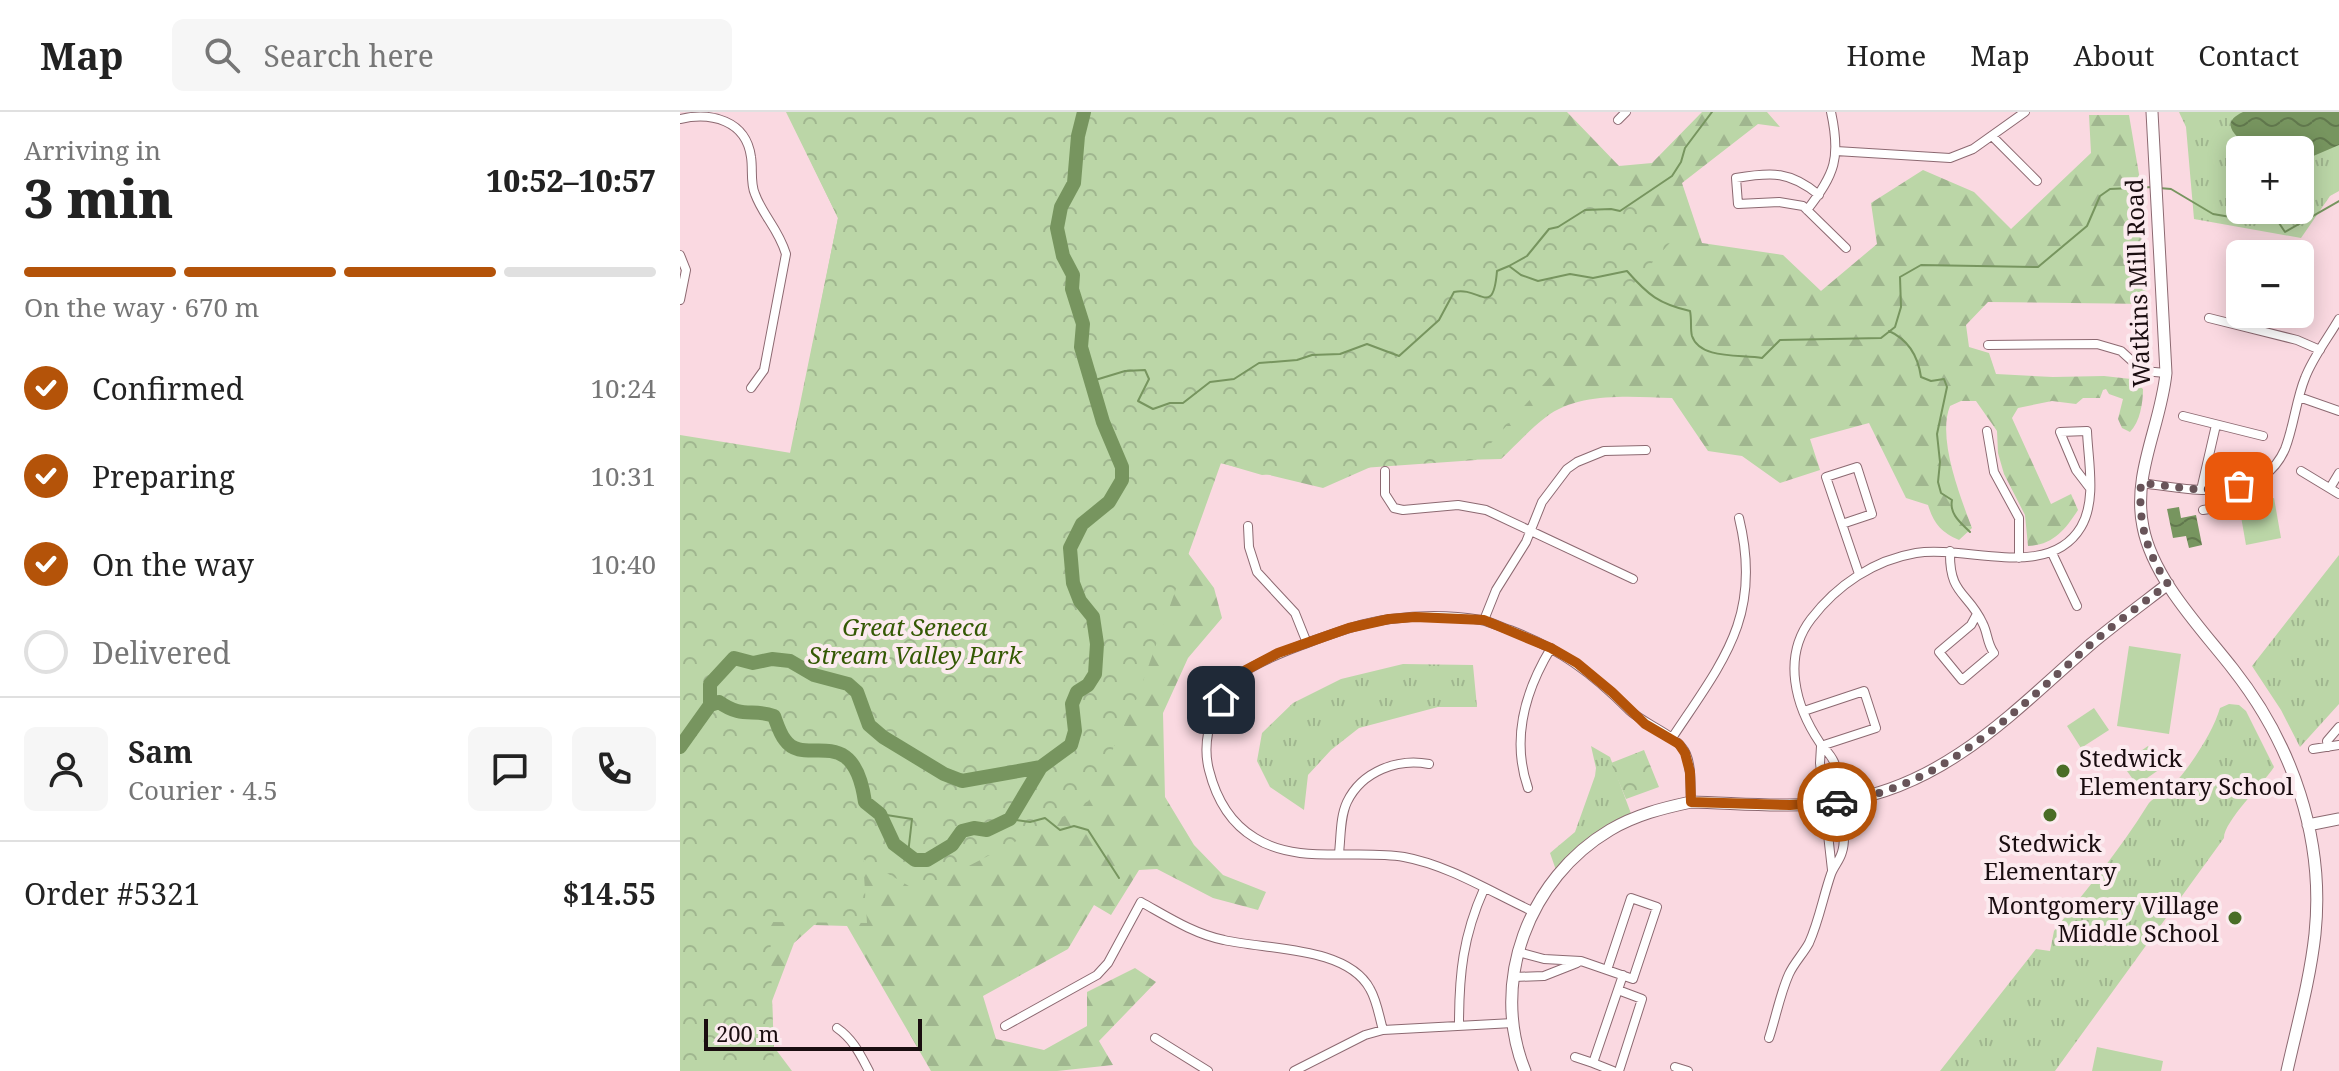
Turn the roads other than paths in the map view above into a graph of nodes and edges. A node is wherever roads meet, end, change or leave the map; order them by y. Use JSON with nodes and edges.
{"nodes":[{"id":1,"x":1626,"y":112,"type":"edge"},
{"id":2,"x":1831,"y":112,"type":"edge"},
{"id":3,"x":2025,"y":112,"type":"edge"},
{"id":4,"x":2152,"y":112,"type":"edge"},
{"id":5,"x":680,"y":119,"type":"edge"},
{"id":6,"x":1618,"y":120,"type":"dead end"},
{"id":7,"x":1992,"y":136,"type":"junction"},
{"id":8,"x":1836,"y":151,"type":"junction"},
{"id":9,"x":2037,"y":181,"type":"dead end"},
{"id":10,"x":1819,"y":195,"type":"junction"},
{"id":11,"x":1807,"y":210,"type":"junction"},
{"id":12,"x":1846,"y":248,"type":"dead end"},
{"id":13,"x":680,"y":255,"type":"edge"},
{"id":14,"x":680,"y":300,"type":"edge"},
{"id":15,"x":2209,"y":318,"type":"dead end"},
{"id":16,"x":2339,"y":319,"type":"edge"},
{"id":17,"x":1988,"y":345,"type":"dead end"},
{"id":18,"x":2320,"y":350,"type":"junction"},
{"id":19,"x":2166,"y":373,"type":"junction"},
{"id":20,"x":751,"y":388,"type":"dead end"},
{"id":21,"x":2299,"y":397,"type":"junction"},
{"id":22,"x":2339,"y":411,"type":"edge"},
{"id":23,"x":2183,"y":416,"type":"dead end"},
{"id":24,"x":2216,"y":425,"type":"junction"},
{"id":25,"x":1987,"y":431,"type":"dead end"},
{"id":26,"x":2263,"y":436,"type":"dead end"},
{"id":27,"x":1646,"y":450,"type":"dead end"},
{"id":28,"x":1385,"y":471,"type":"dead end"},
{"id":29,"x":2301,"y":471,"type":"dead end"},
{"id":30,"x":2339,"y":473,"type":"edge"},
{"id":31,"x":2141,"y":483,"type":"junction"},
{"id":32,"x":2089,"y":487,"type":"junction"},
{"id":33,"x":2330,"y":488,"type":"junction"},
{"id":34,"x":2201,"y":490,"type":"junction"},
{"id":35,"x":2339,"y":494,"type":"edge"},
{"id":36,"x":2216,"y":508,"type":"dead end"},
{"id":37,"x":2203,"y":510,"type":"dead end"},
{"id":38,"x":1739,"y":518,"type":"dead end"},
{"id":39,"x":1842,"y":524,"type":"junction"},
{"id":40,"x":1248,"y":526,"type":"dead end"},
{"id":41,"x":1532,"y":530,"type":"junction"},
{"id":42,"x":1950,"y":551,"type":"junction"},
{"id":43,"x":2052,"y":553,"type":"junction"},
{"id":44,"x":2019,"y":558,"type":"junction"},
{"id":45,"x":1859,"y":574,"type":"junction"},
{"id":46,"x":1633,"y":579,"type":"dead end"},
{"id":47,"x":2168,"y":584,"type":"junction"},
{"id":48,"x":2077,"y":606,"type":"dead end"},
{"id":49,"x":1977,"y":614,"type":"junction"},
{"id":50,"x":1484,"y":620,"type":"junction"},
{"id":51,"x":1307,"y":643,"type":"junction"},
{"id":52,"x":1551,"y":648,"type":"junction"},
{"id":53,"x":1804,"y":711,"type":"junction"},
{"id":54,"x":2339,"y":727,"type":"edge"},
{"id":55,"x":1672,"y":738,"type":"junction"},
{"id":56,"x":2339,"y":745,"type":"edge"},
{"id":57,"x":1821,"y":746,"type":"junction"},
{"id":58,"x":2328,"y":747,"type":"junction"},
{"id":59,"x":2313,"y":749,"type":"dead end"},
{"id":60,"x":1429,"y":764,"type":"dead end"},
{"id":61,"x":1528,"y":788,"type":"dead end"},
{"id":62,"x":1691,"y":802,"type":"junction"},
{"id":63,"x":1840,"y":802,"type":"junction"},
{"id":64,"x":1826,"y":803,"type":"junction"},
{"id":65,"x":2339,"y":819,"type":"edge"},
{"id":66,"x":2308,"y":825,"type":"junction"},
{"id":67,"x":1339,"y":853,"type":"junction"},
{"id":68,"x":1832,"y":871,"type":"junction"},
{"id":69,"x":1484,"y":889,"type":"junction"},
{"id":70,"x":1532,"y":911,"type":"junction"},
{"id":71,"x":1518,"y":952,"type":"junction"},
{"id":72,"x":1581,"y":961,"type":"junction"},
{"id":73,"x":1607,"y":970,"type":"junction"},
{"id":74,"x":1623,"y":975,"type":"junction"},
{"id":75,"x":1514,"y":977,"type":"junction"},
{"id":76,"x":1618,"y":990,"type":"junction"},
{"id":77,"x":1513,"y":1023,"type":"junction"},
{"id":78,"x":1459,"y":1025,"type":"junction"},
{"id":79,"x":1005,"y":1026,"type":"dead end"},
{"id":80,"x":837,"y":1028,"type":"dead end"},
{"id":81,"x":1383,"y":1030,"type":"junction"},
{"id":82,"x":1155,"y":1038,"type":"dead end"},
{"id":83,"x":1769,"y":1038,"type":"dead end"},
{"id":84,"x":1575,"y":1057,"type":"dead end"},
{"id":85,"x":1314,"y":1061,"type":"junction"},
{"id":86,"x":1593,"y":1063,"type":"junction"},
{"id":87,"x":1675,"y":1067,"type":"dead end"},
{"id":88,"x":869,"y":1071,"type":"edge"},
{"id":89,"x":1208,"y":1071,"type":"edge"},
{"id":90,"x":1294,"y":1071,"type":"edge"},
{"id":91,"x":1319,"y":1071,"type":"edge"},
{"id":92,"x":1525,"y":1071,"type":"edge"},
{"id":93,"x":1616,"y":1071,"type":"edge"},
{"id":94,"x":1688,"y":1071,"type":"edge"},
{"id":95,"x":2287,"y":1071,"type":"edge"}],
"edges":[{"from":1,"to":6,"type":"street"},
{"from":2,"to":8,"type":"street"},
{"from":3,"to":7,"type":"street"},
{"from":4,"to":19,"type":"street","name":"Watkins Mill Road"},
{"from":5,"to":20,"type":"street"},
{"from":7,"to":8,"type":"street"},
{"from":7,"to":9,"type":"street"},
{"from":8,"to":10,"type":"street"},
{"from":10,"to":11,"type":"street"},
{"from":10,"to":11,"type":"street"},
{"from":11,"to":12,"type":"street"},
{"from":13,"to":14,"type":"street"},
{"from":15,"to":18,"type":"street"},
{"from":16,"to":18,"type":"street"},
{"from":17,"to":19,"type":"street"},
{"from":18,"to":21,"type":"street"},
{"from":19,"to":31,"type":"street","name":"Watkins Mill Road"},
{"from":21,"to":22,"type":"street"},
{"from":21,"to":34,"type":"street"},
{"from":23,"to":24,"type":"street"},
{"from":24,"to":26,"type":"street"},
{"from":24,"to":34,"type":"street"},
{"from":25,"to":44,"type":"street"},
{"from":27,"to":41,"type":"street"},
{"from":28,"to":41,"type":"street"},
{"from":29,"to":33,"type":"street"},
{"from":30,"to":33,"type":"street"},
{"from":31,"to":34,"type":"street"},
{"from":31,"to":47,"type":"street","name":"Watkins Mill Road"},
{"from":32,"to":32,"type":"street"},
{"from":32,"to":43,"type":"street"},
{"from":33,"to":35,"type":"street"},
{"from":36,"to":37,"type":"street"},
{"from":38,"to":55,"type":"street"},
{"from":39,"to":39,"type":"street"},
{"from":39,"to":45,"type":"street"},
{"from":40,"to":51,"type":"street"},
{"from":41,"to":46,"type":"street"},
{"from":41,"to":50,"type":"street"},
{"from":42,"to":44,"type":"street"},
{"from":42,"to":45,"type":"street"},
{"from":42,"to":49,"type":"street"},
{"from":43,"to":44,"type":"street"},
{"from":43,"to":48,"type":"street"},
{"from":45,"to":53,"type":"street"},
{"from":47,"to":63,"type":"street"},
{"from":47,"to":66,"type":"street","name":"Watkins Mill Road"},
{"from":49,"to":49,"type":"street"},
{"from":50,"to":51,"type":"street"},
{"from":50,"to":52,"type":"street"},
{"from":51,"to":67,"type":"street"},
{"from":52,"to":55,"type":"street"},
{"from":52,"to":61,"type":"street"},
{"from":53,"to":57,"type":"street"},
{"from":53,"to":57,"type":"street"},
{"from":54,"to":58,"type":"street"},
{"from":55,"to":62,"type":"street"},
{"from":56,"to":58,"type":"street"},
{"from":57,"to":63,"type":"street"},
{"from":57,"to":64,"type":"street"},
{"from":58,"to":59,"type":"street"},
{"from":60,"to":67,"type":"street"},
{"from":62,"to":64,"type":"street"},
{"from":62,"to":70,"type":"street"},
{"from":63,"to":64,"type":"street"},
{"from":63,"to":68,"type":"street"},
{"from":64,"to":68,"type":"street"},
{"from":65,"to":66,"type":"street"},
{"from":66,"to":95,"type":"street","name":"Watkins Mill Road"},
{"from":67,"to":69,"type":"street"},
{"from":68,"to":83,"type":"street"},
{"from":69,"to":70,"type":"street"},
{"from":69,"to":78,"type":"street"},
{"from":70,"to":71,"type":"street"},
{"from":71,"to":72,"type":"street"},
{"from":71,"to":75,"type":"street"},
{"from":72,"to":73,"type":"street"},
{"from":72,"to":75,"type":"street"},
{"from":73,"to":74,"type":"street"},
{"from":73,"to":74,"type":"street"},
{"from":74,"to":76,"type":"street"},
{"from":75,"to":77,"type":"street"},
{"from":76,"to":86,"type":"street"},
{"from":76,"to":93,"type":"street"},
{"from":77,"to":78,"type":"street"},
{"from":77,"to":92,"type":"street"},
{"from":78,"to":81,"type":"street"},
{"from":79,"to":81,"type":"street"},
{"from":80,"to":88,"type":"street"},
{"from":81,"to":85,"type":"street"},
{"from":82,"to":89,"type":"street"},
{"from":84,"to":86,"type":"street"},
{"from":85,"to":90,"type":"street"},
{"from":85,"to":91,"type":"street"},
{"from":86,"to":93,"type":"street"},
{"from":87,"to":94,"type":"street"}]}
